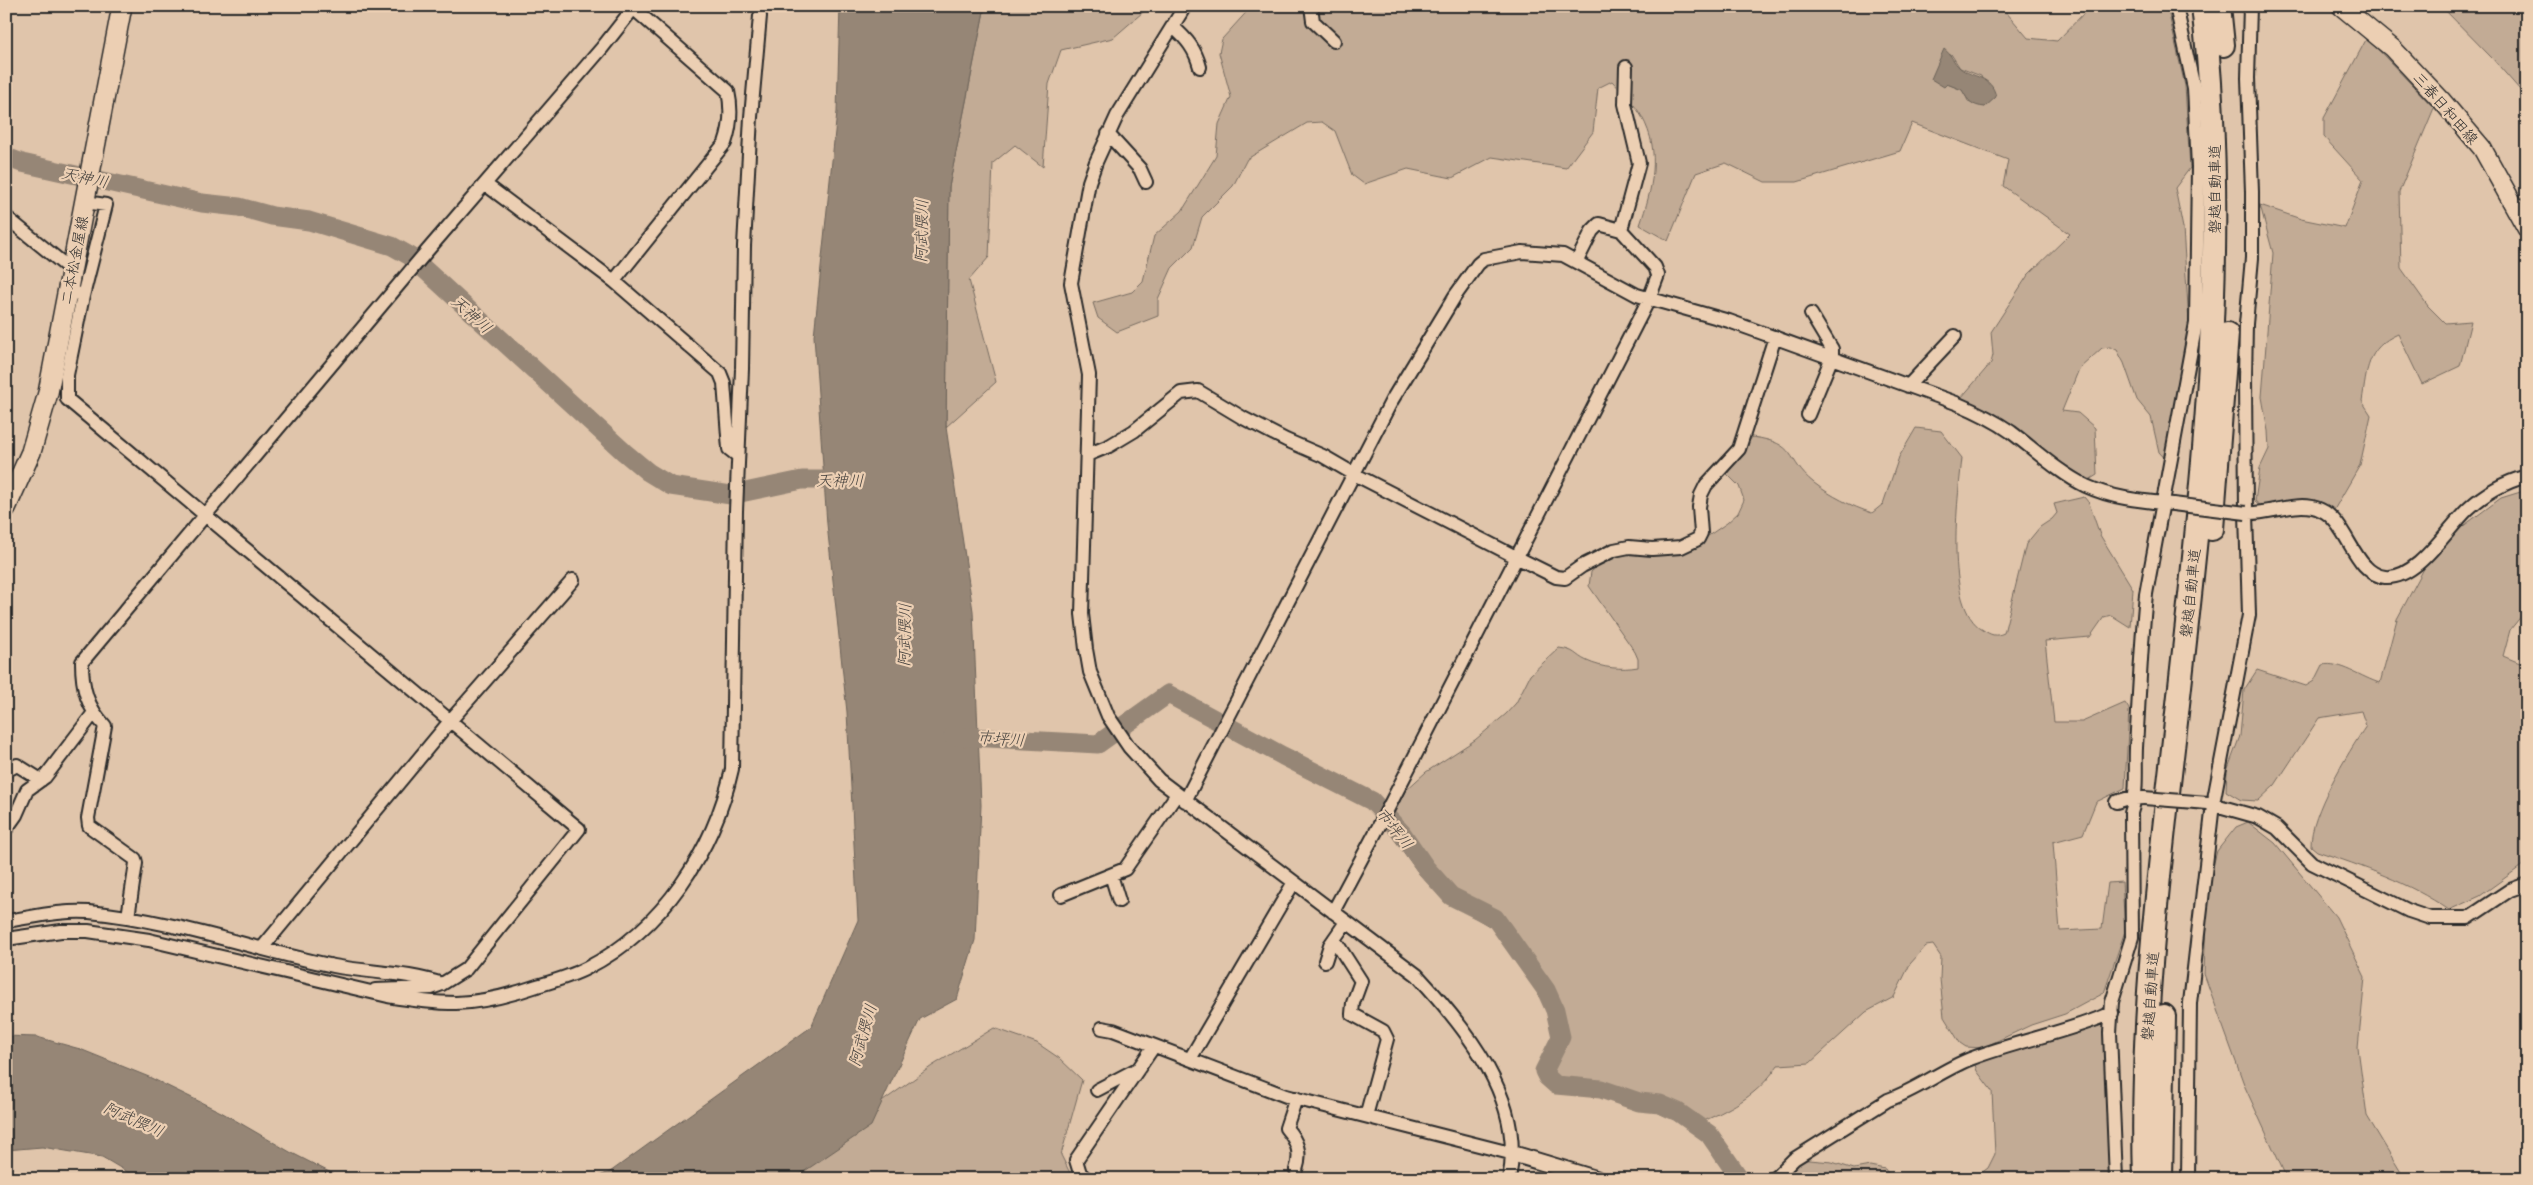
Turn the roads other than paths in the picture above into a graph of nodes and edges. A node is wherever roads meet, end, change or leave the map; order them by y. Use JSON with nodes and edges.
{"nodes":[{"id":1,"x":122,"y":6,"type":"edge"},
{"id":2,"x":1185,"y":6,"type":"edge"},
{"id":3,"x":1310,"y":6,"type":"edge"},
{"id":4,"x":2176,"y":6,"type":"edge"},
{"id":5,"x":2203,"y":6,"type":"edge"},
{"id":6,"x":2219,"y":6,"type":"edge"},
{"id":7,"x":2250,"y":6,"type":"edge"},
{"id":8,"x":2341,"y":6,"type":"edge"},
{"id":9,"x":634,"y":7,"type":"edge"},
{"id":10,"x":760,"y":16,"type":"dead end"},
{"id":11,"x":1174,"y":27,"type":"junction"},
{"id":12,"x":1334,"y":41,"type":"dead end"},
{"id":13,"x":1200,"y":67,"type":"dead end"},
{"id":14,"x":1626,"y":67,"type":"dead end"},
{"id":15,"x":1108,"y":134,"type":"junction"},
{"id":16,"x":1146,"y":182,"type":"dead end"},
{"id":17,"x":485,"y":184,"type":"junction"},
{"id":18,"x":86,"y":200,"type":"junction"},
{"id":19,"x":6,"y":217,"type":"edge"},
{"id":20,"x":2527,"y":229,"type":"edge"},
{"id":21,"x":1622,"y":230,"type":"junction"},
{"id":22,"x":1577,"y":261,"type":"junction"},
{"id":23,"x":71,"y":270,"type":"junction"},
{"id":24,"x":614,"y":280,"type":"junction"},
{"id":25,"x":76,"y":293,"type":"junction"},
{"id":26,"x":1649,"y":299,"type":"junction"},
{"id":27,"x":1810,"y":314,"type":"dead end"},
{"id":28,"x":1955,"y":336,"type":"dead end"},
{"id":29,"x":1775,"y":337,"type":"junction"},
{"id":30,"x":1832,"y":357,"type":"junction"},
{"id":31,"x":1908,"y":386,"type":"junction"},
{"id":32,"x":1808,"y":415,"type":"dead end"},
{"id":33,"x":1087,"y":455,"type":"junction"},
{"id":34,"x":738,"y":456,"type":"junction"},
{"id":35,"x":1354,"y":474,"type":"junction"},
{"id":36,"x":2527,"y":476,"type":"edge"},
{"id":37,"x":2168,"y":504,"type":"junction"},
{"id":38,"x":6,"y":508,"type":"edge"},
{"id":39,"x":2246,"y":513,"type":"junction"},
{"id":40,"x":206,"y":516,"type":"junction"},
{"id":41,"x":1516,"y":557,"type":"junction"},
{"id":42,"x":573,"y":580,"type":"dead end"},
{"id":43,"x":93,"y":714,"type":"junction"},
{"id":44,"x":450,"y":721,"type":"junction"},
{"id":45,"x":6,"y":771,"type":"edge"},
{"id":46,"x":42,"y":780,"type":"junction"},
{"id":47,"x":1181,"y":798,"type":"junction"},
{"id":48,"x":2140,"y":798,"type":"junction"},
{"id":49,"x":2116,"y":802,"type":"dead end"},
{"id":50,"x":2210,"y":804,"type":"junction"},
{"id":51,"x":6,"y":829,"type":"edge"},
{"id":52,"x":1111,"y":875,"type":"junction"},
{"id":53,"x":1294,"y":882,"type":"junction"},
{"id":54,"x":2527,"y":884,"type":"edge"},
{"id":55,"x":1060,"y":895,"type":"dead end"},
{"id":56,"x":1119,"y":901,"type":"dead end"},
{"id":57,"x":1333,"y":912,"type":"junction"},
{"id":58,"x":128,"y":917,"type":"junction"},
{"id":59,"x":6,"y":921,"type":"edge"},
{"id":60,"x":1346,"y":922,"type":"junction"},
{"id":61,"x":6,"y":938,"type":"edge"},
{"id":62,"x":1334,"y":939,"type":"junction"},
{"id":63,"x":262,"y":948,"type":"junction"},
{"id":64,"x":1325,"y":961,"type":"dead end"},
{"id":65,"x":442,"y":984,"type":"junction"},
{"id":66,"x":368,"y":991,"type":"junction"},
{"id":67,"x":2112,"y":1014,"type":"junction"},
{"id":68,"x":1102,"y":1028,"type":"dead end"},
{"id":69,"x":1154,"y":1046,"type":"junction"},
{"id":70,"x":1190,"y":1059,"type":"junction"},
{"id":71,"x":1139,"y":1068,"type":"junction"},
{"id":72,"x":1097,"y":1090,"type":"dead end"},
{"id":73,"x":1296,"y":1098,"type":"junction"},
{"id":74,"x":1366,"y":1116,"type":"junction"},
{"id":75,"x":1514,"y":1154,"type":"junction"},
{"id":76,"x":1296,"y":1170,"type":"dead end"},
{"id":77,"x":1087,"y":1179,"type":"edge"},
{"id":78,"x":1509,"y":1179,"type":"edge"},
{"id":79,"x":1597,"y":1179,"type":"edge"},
{"id":80,"x":1774,"y":1179,"type":"edge"},
{"id":81,"x":2116,"y":1179,"type":"edge"},
{"id":82,"x":2145,"y":1179,"type":"edge"},
{"id":83,"x":2161,"y":1179,"type":"edge"},
{"id":84,"x":2188,"y":1179,"type":"edge"}],
"edges":[{"from":1,"to":18,"type":"main road","name":"二本松金屋線"},
{"from":2,"to":11,"type":"street"},
{"from":3,"to":12,"type":"street"},
{"from":4,"to":37,"type":"street"},
{"from":5,"to":82,"type":"highway","name":"磐越自動車道"},
{"from":6,"to":83,"type":"highway","name":"磐越自動車道"},
{"from":7,"to":39,"type":"street"},
{"from":8,"to":20,"type":"main road","name":"三春日和田線"},
{"from":9,"to":17,"type":"street"},
{"from":9,"to":24,"type":"street"},
{"from":10,"to":34,"type":"street"},
{"from":11,"to":13,"type":"street"},
{"from":11,"to":15,"type":"street"},
{"from":14,"to":21,"type":"street"},
{"from":15,"to":16,"type":"street"},
{"from":15,"to":33,"type":"street"},
{"from":17,"to":24,"type":"street"},
{"from":17,"to":40,"type":"street"},
{"from":18,"to":23,"type":"main road","name":"二本松金屋線"},
{"from":18,"to":25,"type":"street"},
{"from":19,"to":23,"type":"street"},
{"from":21,"to":22,"type":"street"},
{"from":21,"to":26,"type":"street"},
{"from":22,"to":26,"type":"street"},
{"from":22,"to":35,"type":"street"},
{"from":23,"to":25,"type":"main road","name":"二本松金屋線"},
{"from":24,"to":34,"type":"street"},
{"from":25,"to":38,"type":"main road","name":"二本松金屋線"},
{"from":25,"to":40,"type":"street"},
{"from":26,"to":29,"type":"street"},
{"from":26,"to":41,"type":"street"},
{"from":27,"to":30,"type":"street"},
{"from":28,"to":31,"type":"street"},
{"from":29,"to":30,"type":"street"},
{"from":29,"to":41,"type":"street"},
{"from":30,"to":31,"type":"street"},
{"from":30,"to":32,"type":"street"},
{"from":31,"to":37,"type":"street"},
{"from":33,"to":35,"type":"street"},
{"from":33,"to":47,"type":"street"},
{"from":34,"to":66,"type":"street"},
{"from":35,"to":41,"type":"street"},
{"from":35,"to":47,"type":"street"},
{"from":36,"to":39,"type":"street"},
{"from":37,"to":39,"type":"street","bridge":true},
{"from":37,"to":48,"type":"street"},
{"from":39,"to":50,"type":"street"},
{"from":40,"to":43,"type":"street"},
{"from":40,"to":44,"type":"street"},
{"from":41,"to":57,"type":"street"},
{"from":42,"to":44,"type":"street"},
{"from":43,"to":46,"type":"street"},
{"from":43,"to":58,"type":"street"},
{"from":44,"to":63,"type":"street"},
{"from":44,"to":65,"type":"street"},
{"from":45,"to":46,"type":"street"},
{"from":46,"to":51,"type":"street"},
{"from":47,"to":52,"type":"street"},
{"from":47,"to":53,"type":"street"},
{"from":48,"to":49,"type":"street"},
{"from":48,"to":50,"type":"street","bridge":true},
{"from":48,"to":67,"type":"street"},
{"from":50,"to":54,"type":"street"},
{"from":50,"to":84,"type":"street"},
{"from":52,"to":55,"type":"street"},
{"from":52,"to":56,"type":"street"},
{"from":53,"to":57,"type":"street"},
{"from":53,"to":70,"type":"street"},
{"from":57,"to":60,"type":"street"},
{"from":58,"to":59,"type":"street"},
{"from":58,"to":63,"type":"street"},
{"from":60,"to":62,"type":"street"},
{"from":60,"to":75,"type":"street"},
{"from":61,"to":66,"type":"street"},
{"from":62,"to":64,"type":"street"},
{"from":62,"to":74,"type":"street"},
{"from":63,"to":65,"type":"street"},
{"from":65,"to":66,"type":"street"},
{"from":67,"to":80,"type":"street"},
{"from":67,"to":81,"type":"street"},
{"from":68,"to":69,"type":"street"},
{"from":69,"to":70,"type":"street"},
{"from":69,"to":71,"type":"street"},
{"from":70,"to":73,"type":"street"},
{"from":71,"to":72,"type":"street"},
{"from":71,"to":77,"type":"street"},
{"from":73,"to":74,"type":"street"},
{"from":73,"to":76,"type":"street"},
{"from":74,"to":75,"type":"street"},
{"from":75,"to":78,"type":"street"},
{"from":75,"to":79,"type":"street"}]}
